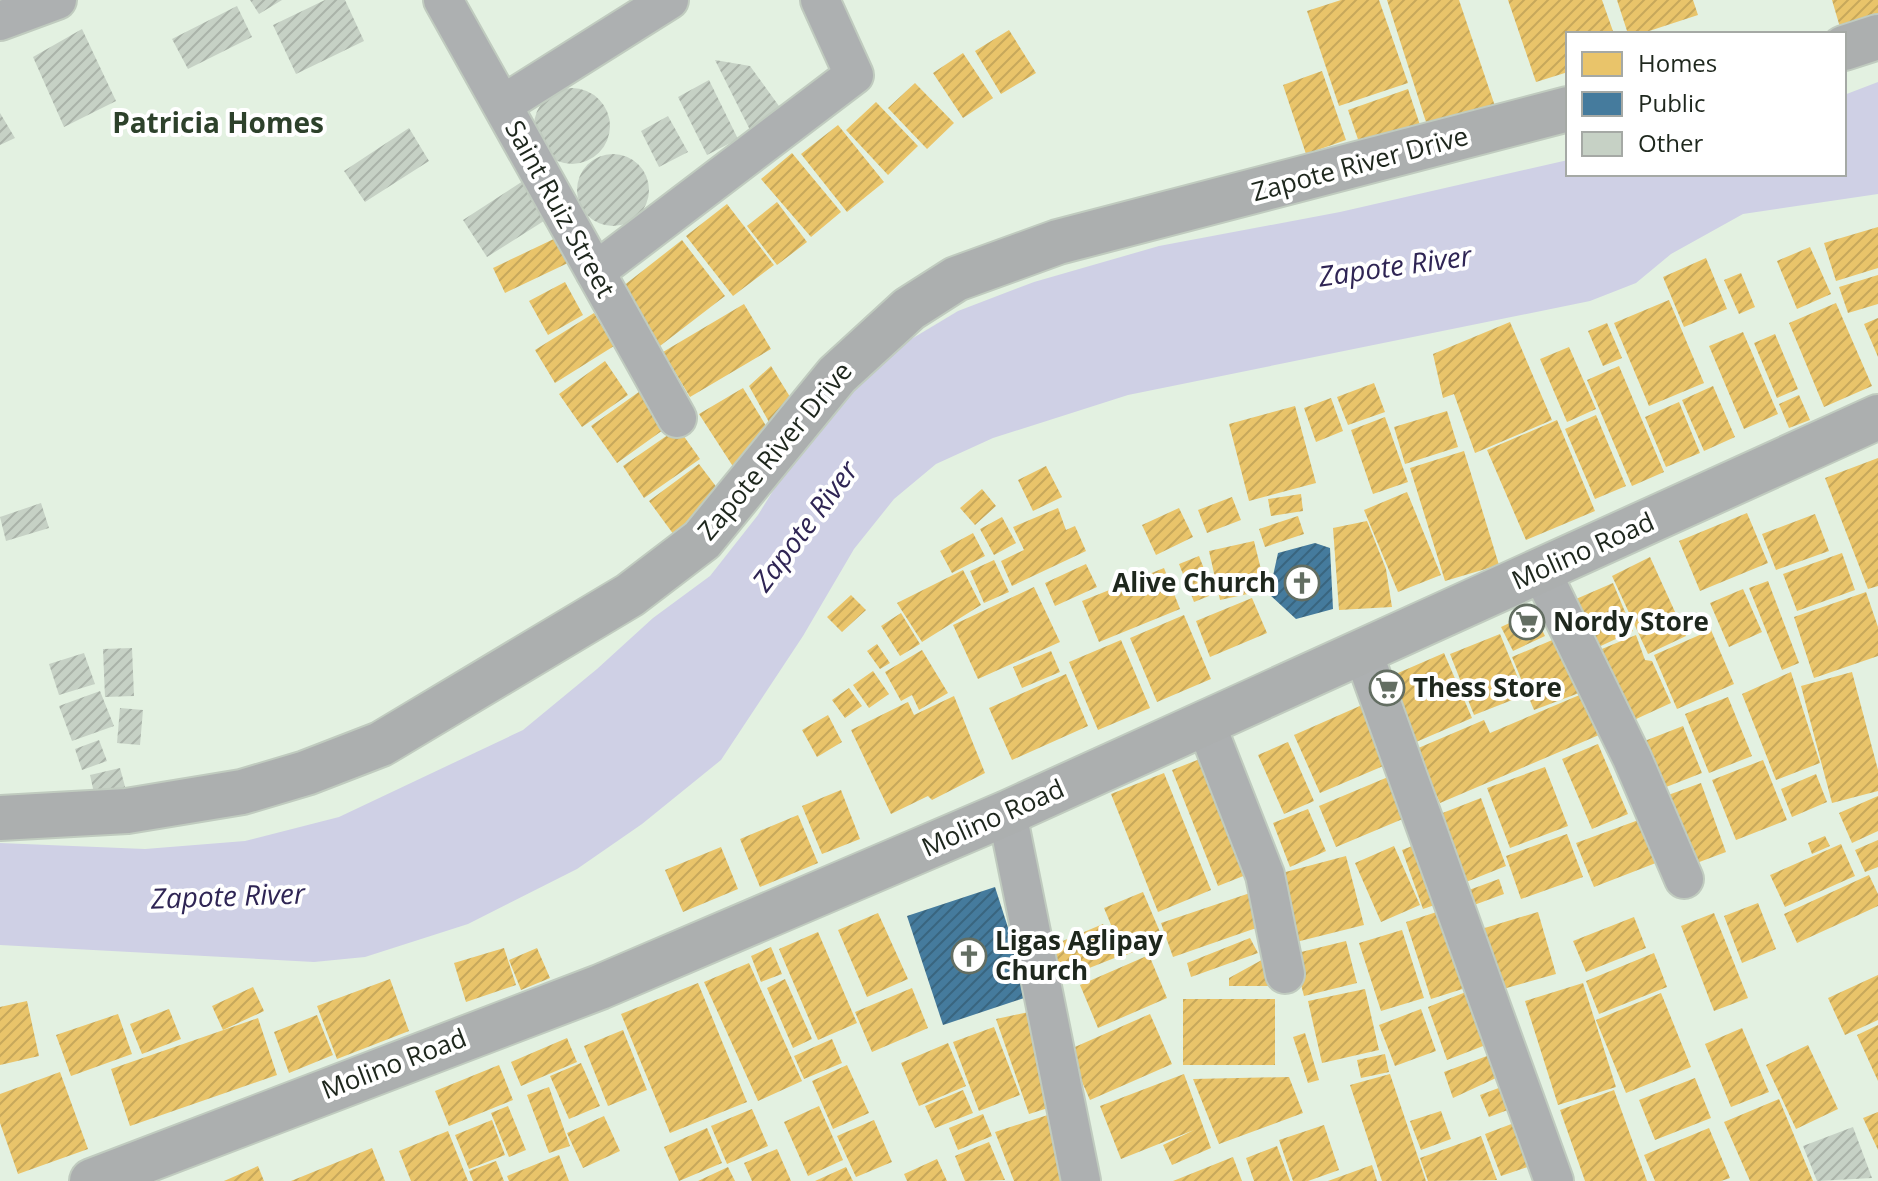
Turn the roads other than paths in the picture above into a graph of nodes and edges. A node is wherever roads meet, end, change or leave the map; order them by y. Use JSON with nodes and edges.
{"nodes":[{"id":1,"x":57,"y":0,"type":"edge"},
{"id":2,"x":443,"y":0,"type":"edge"},
{"id":3,"x":669,"y":0,"type":"edge"},
{"id":4,"x":820,"y":0,"type":"edge"},
{"id":5,"x":0,"y":21,"type":"edge"},
{"id":6,"x":1878,"y":37,"type":"edge"},
{"id":7,"x":1846,"y":47,"type":"edge"},
{"id":8,"x":502,"y":105,"type":"junction"},
{"id":9,"x":1566,"y":110,"type":"edge"},
{"id":10,"x":595,"y":272,"type":"junction"},
{"id":11,"x":1878,"y":417,"type":"edge"},
{"id":12,"x":677,"y":418,"type":"dead end"},
{"id":13,"x":1541,"y":571,"type":"junction"},
{"id":14,"x":1362,"y":650,"type":"junction"},
{"id":15,"x":1205,"y":722,"type":"junction"},
{"id":16,"x":1007,"y":813,"type":"junction"},
{"id":17,"x":0,"y":818,"type":"edge"},
{"id":18,"x":1684,"y":879,"type":"dead end"},
{"id":19,"x":1285,"y":974,"type":"dead end"},
{"id":20,"x":92,"y":1181,"type":"edge"},
{"id":21,"x":1081,"y":1181,"type":"edge"},
{"id":22,"x":1554,"y":1181,"type":"edge"}],
"edges":[{"from":1,"to":5,"type":"street"},
{"from":2,"to":8,"type":"street","name":"Saint Ruiz Street"},
{"from":3,"to":8,"type":"street"},
{"from":4,"to":10,"type":"street"},
{"from":6,"to":7,"type":"main road"},
{"from":8,"to":10,"type":"street","name":"Saint Ruiz Street"},
{"from":9,"to":17,"type":"main road","name":"Zapote River Drive"},
{"from":10,"to":12,"type":"street","name":"Saint Ruiz Street"},
{"from":11,"to":13,"type":"main road","name":"Molino Road"},
{"from":13,"to":14,"type":"main road","name":"Molino Road"},
{"from":13,"to":18,"type":"street"},
{"from":14,"to":15,"type":"main road","name":"Molino Road"},
{"from":14,"to":22,"type":"street"},
{"from":15,"to":16,"type":"main road","name":"Molino Road"},
{"from":15,"to":19,"type":"street"},
{"from":16,"to":20,"type":"main road","name":"Molino Road"},
{"from":16,"to":21,"type":"street"}]}
